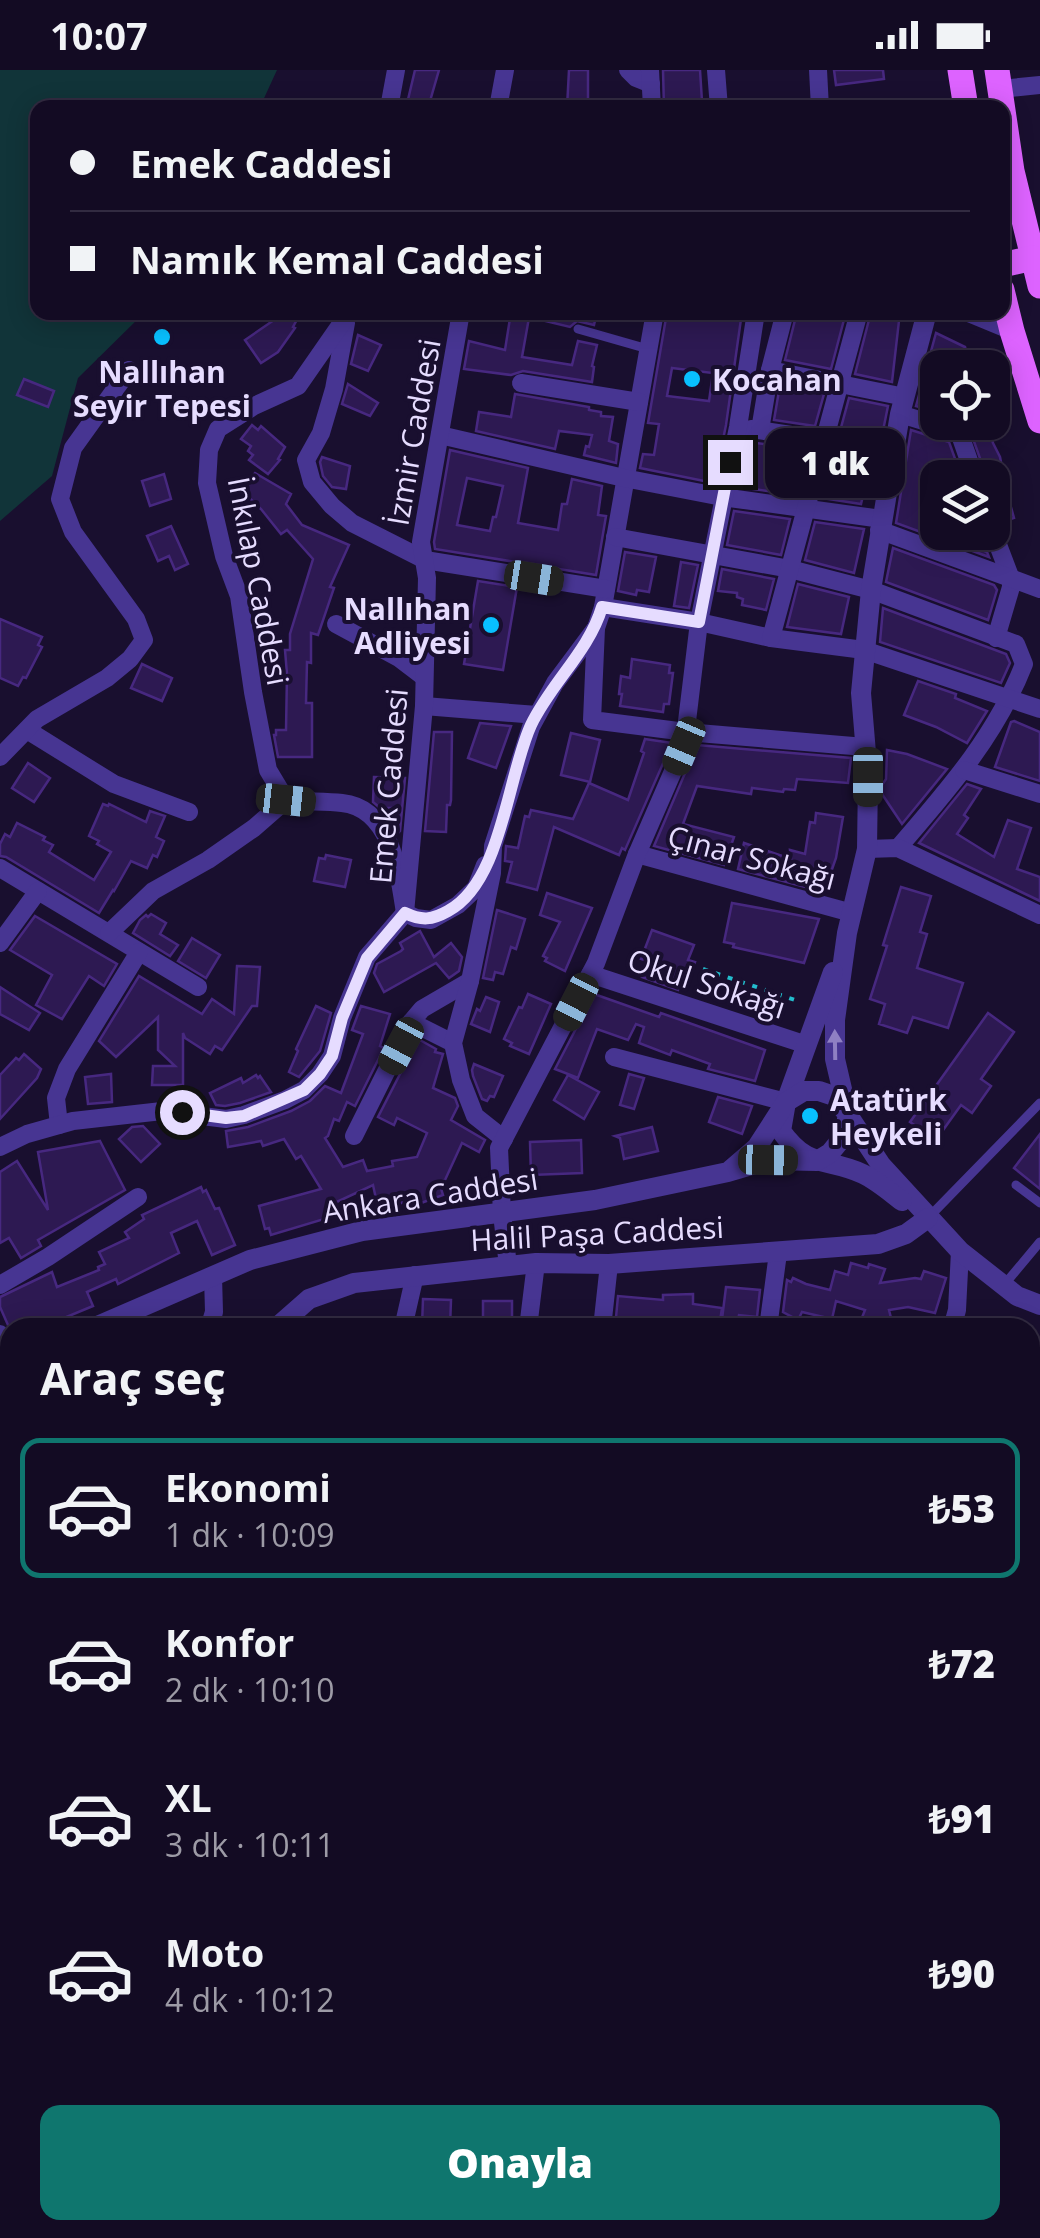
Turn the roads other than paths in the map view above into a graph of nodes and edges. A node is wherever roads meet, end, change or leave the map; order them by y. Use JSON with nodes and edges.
{"nodes":[{"id":1,"x":396,"y":70,"type":"edge"},
{"id":2,"x":506,"y":70,"type":"edge"},
{"id":3,"x":628,"y":70,"type":"edge"},
{"id":4,"x":716,"y":70,"type":"edge"},
{"id":5,"x":818,"y":70,"type":"edge"},
{"id":6,"x":960,"y":70,"type":"edge"},
{"id":7,"x":650,"y":77,"type":"edge"},
{"id":8,"x":998,"y":80,"type":"edge"},
{"id":9,"x":1040,"y":86,"type":"edge"},
{"id":10,"x":390,"y":100,"type":"edge"},
{"id":11,"x":500,"y":100,"type":"edge"},
{"id":12,"x":718,"y":100,"type":"edge"},
{"id":13,"x":820,"y":100,"type":"edge"},
{"id":14,"x":965,"y":100,"type":"edge"},
{"id":15,"x":1010,"y":157,"type":"edge"},
{"id":16,"x":1032,"y":258,"type":"junction"},
{"id":17,"x":1010,"y":263,"type":"edge"},
{"id":18,"x":1040,"y":286,"type":"edge"},
{"id":19,"x":343,"y":320,"type":"edge"},
{"id":20,"x":347,"y":320,"type":"edge"},
{"id":21,"x":459,"y":320,"type":"edge"},
{"id":22,"x":653,"y":320,"type":"edge"},
{"id":23,"x":755,"y":320,"type":"edge"},
{"id":24,"x":782,"y":320,"type":"edge"},
{"id":25,"x":858,"y":320,"type":"edge"},
{"id":26,"x":925,"y":320,"type":"edge"},
{"id":27,"x":985,"y":320,"type":"edge"},
{"id":28,"x":1009,"y":320,"type":"edge"},
{"id":29,"x":578,"y":328,"type":"dead end"},
{"id":30,"x":1012,"y":331,"type":"junction"},
{"id":31,"x":648,"y":349,"type":"junction"},
{"id":32,"x":129,"y":370,"type":"dead end"},
{"id":33,"x":770,"y":370,"type":"junction"},
{"id":34,"x":840,"y":382,"type":"junction"},
{"id":35,"x":522,"y":383,"type":"dead end"},
{"id":36,"x":639,"y":402,"type":"junction"},
{"id":37,"x":902,"y":405,"type":"junction"},
{"id":38,"x":1040,"y":421,"type":"edge"},
{"id":39,"x":738,"y":427,"type":"junction"},
{"id":40,"x":760,"y":430,"type":"junction"},
{"id":41,"x":440,"y":435,"type":"junction"},
{"id":42,"x":825,"y":440,"type":"junction"},
{"id":43,"x":969,"y":460,"type":"edge"},
{"id":44,"x":624,"y":478,"type":"junction"},
{"id":45,"x":722,"y":497,"type":"junction"},
{"id":46,"x":808,"y":508,"type":"junction"},
{"id":47,"x":880,"y":524,"type":"junction"},
{"id":48,"x":615,"y":536,"type":"junction"},
{"id":49,"x":1000,"y":550,"type":"edge"},
{"id":50,"x":713,"y":555,"type":"junction"},
{"id":51,"x":425,"y":560,"type":"junction"},
{"id":52,"x":790,"y":569,"type":"junction"},
{"id":53,"x":1010,"y":579,"type":"junction"},
{"id":54,"x":871,"y":590,"type":"junction"},
{"id":55,"x":1040,"y":590,"type":"edge"},
{"id":56,"x":604,"y":598,"type":"junction"},
{"id":57,"x":699,"y":622,"type":"junction"},
{"id":58,"x":336,"y":624,"type":"dead end"},
{"id":59,"x":596,"y":628,"type":"junction"},
{"id":60,"x":770,"y":638,"type":"junction"},
{"id":61,"x":996,"y":638,"type":"junction"},
{"id":62,"x":864,"y":650,"type":"junction"},
{"id":63,"x":424,"y":677,"type":"junction"},
{"id":64,"x":1010,"y":699,"type":"junction"},
{"id":65,"x":424,"y":706,"type":"junction"},
{"id":66,"x":1040,"y":709,"type":"edge"},
{"id":67,"x":537,"y":715,"type":"junction"},
{"id":68,"x":26,"y":730,"type":"junction"},
{"id":69,"x":686,"y":732,"type":"junction"},
{"id":70,"x":865,"y":747,"type":"junction"},
{"id":71,"x":0,"y":757,"type":"edge"},
{"id":72,"x":964,"y":770,"type":"junction"},
{"id":73,"x":1040,"y":794,"type":"edge"},
{"id":74,"x":286,"y":800,"type":"junction"},
{"id":75,"x":189,"y":812,"type":"dead end"},
{"id":76,"x":493,"y":846,"type":"junction"},
{"id":77,"x":898,"y":848,"type":"junction"},
{"id":78,"x":867,"y":849,"type":"junction"},
{"id":79,"x":637,"y":854,"type":"junction"},
{"id":80,"x":0,"y":868,"type":"edge"},
{"id":81,"x":38,"y":891,"type":"junction"},
{"id":82,"x":405,"y":913,"type":"junction"},
{"id":83,"x":1040,"y":916,"type":"edge"},
{"id":84,"x":850,"y":923,"type":"junction"},
{"id":85,"x":108,"y":934,"type":"junction"},
{"id":86,"x":0,"y":943,"type":"edge"},
{"id":87,"x":139,"y":952,"type":"junction"},
{"id":88,"x":590,"y":974,"type":"junction"},
{"id":89,"x":470,"y":981,"type":"junction"},
{"id":90,"x":198,"y":987,"type":"dead end"},
{"id":91,"x":411,"y":1022,"type":"junction"},
{"id":92,"x":453,"y":1043,"type":"junction"},
{"id":93,"x":806,"y":1045,"type":"junction"},
{"id":94,"x":614,"y":1057,"type":"dead end"},
{"id":95,"x":786,"y":1102,"type":"junction"},
{"id":96,"x":1040,"y":1103,"type":"edge"},
{"id":97,"x":848,"y":1115,"type":"junction"},
{"id":98,"x":59,"y":1125,"type":"junction"},
{"id":99,"x":354,"y":1136,"type":"dead end"},
{"id":100,"x":504,"y":1139,"type":"junction"},
{"id":101,"x":0,"y":1147,"type":"edge"},
{"id":102,"x":817,"y":1161,"type":"junction"},
{"id":103,"x":728,"y":1172,"type":"junction"},
{"id":104,"x":1016,"y":1185,"type":"dead end"},
{"id":105,"x":138,"y":1197,"type":"dead end"},
{"id":106,"x":1040,"y":1202,"type":"edge"},
{"id":107,"x":502,"y":1214,"type":"junction"},
{"id":108,"x":928,"y":1218,"type":"junction"},
{"id":109,"x":1040,"y":1242,"type":"edge"},
{"id":110,"x":960,"y":1251,"type":"junction"},
{"id":111,"x":778,"y":1252,"type":"junction"},
{"id":112,"x":536,"y":1264,"type":"junction"},
{"id":113,"x":609,"y":1264,"type":"junction"},
{"id":114,"x":508,"y":1266,"type":"junction"},
{"id":115,"x":416,"y":1275,"type":"junction"},
{"id":116,"x":213,"y":1276,"type":"junction"},
{"id":117,"x":0,"y":1284,"type":"edge"},
{"id":118,"x":1004,"y":1285,"type":"junction"},
{"id":119,"x":1040,"y":1305,"type":"edge"},
{"id":120,"x":116,"y":1318,"type":"edge"},
{"id":121,"x":212,"y":1318,"type":"edge"},
{"id":122,"x":287,"y":1318,"type":"edge"},
{"id":123,"x":405,"y":1318,"type":"edge"},
{"id":124,"x":529,"y":1318,"type":"edge"},
{"id":125,"x":603,"y":1318,"type":"edge"},
{"id":126,"x":769,"y":1318,"type":"edge"},
{"id":127,"x":954,"y":1318,"type":"edge"}],
"edges":[{"from":1,"to":10,"type":"street"},
{"from":2,"to":11,"type":"street"},
{"from":3,"to":7,"type":"street"},
{"from":4,"to":12,"type":"street"},
{"from":5,"to":13,"type":"street"},
{"from":6,"to":14,"type":"main road"},
{"from":8,"to":9,"type":"street"},
{"from":15,"to":16,"type":"main road"},
{"from":16,"to":17,"type":"main road"},
{"from":16,"to":18,"type":"main road"},
{"from":19,"to":74,"type":"street","name":"İnkılap Caddesi"},
{"from":20,"to":51,"type":"street"},
{"from":21,"to":41,"type":"street","name":"İzmir Caddesi"},
{"from":22,"to":31,"type":"street"},
{"from":23,"to":39,"type":"street"},
{"from":24,"to":33,"type":"street"},
{"from":25,"to":34,"type":"street"},
{"from":26,"to":37,"type":"street"},
{"from":27,"to":30,"type":"street"},
{"from":28,"to":30,"type":"main road"},
{"from":29,"to":31,"type":"lane"},
{"from":30,"to":38,"type":"main road"},
{"from":31,"to":36,"type":"street"},
{"from":32,"to":68,"type":"street"},
{"from":33,"to":34,"type":"street"},
{"from":33,"to":40,"type":"street"},
{"from":34,"to":37,"type":"street"},
{"from":34,"to":42,"type":"street"},
{"from":35,"to":36,"type":"street"},
{"from":36,"to":44,"type":"street"},
{"from":37,"to":43,"type":"street"},
{"from":37,"to":47,"type":"street"},
{"from":39,"to":40,"type":"street"},
{"from":39,"to":45,"type":"street"},
{"from":40,"to":42,"type":"street"},
{"from":41,"to":44,"type":"street"},
{"from":41,"to":51,"type":"street","name":"İzmir Caddesi"},
{"from":42,"to":46,"type":"street"},
{"from":44,"to":45,"type":"street"},
{"from":44,"to":48,"type":"street"},
{"from":45,"to":46,"type":"street"},
{"from":45,"to":50,"type":"street"},
{"from":46,"to":47,"type":"street"},
{"from":46,"to":52,"type":"street"},
{"from":47,"to":53,"type":"street"},
{"from":47,"to":54,"type":"street"},
{"from":48,"to":50,"type":"street"},
{"from":48,"to":56,"type":"street"},
{"from":49,"to":53,"type":"street"},
{"from":50,"to":52,"type":"street"},
{"from":50,"to":57,"type":"street"},
{"from":51,"to":56,"type":"street"},
{"from":51,"to":63,"type":"street","name":"Emek Caddesi"},
{"from":52,"to":54,"type":"street"},
{"from":52,"to":60,"type":"street"},
{"from":53,"to":55,"type":"street"},
{"from":53,"to":61,"type":"street"},
{"from":54,"to":61,"type":"street"},
{"from":54,"to":62,"type":"street"},
{"from":56,"to":57,"type":"street"},
{"from":56,"to":59,"type":"street"},
{"from":57,"to":60,"type":"street"},
{"from":57,"to":69,"type":"street"},
{"from":58,"to":63,"type":"street"},
{"from":59,"to":67,"type":"street"},
{"from":59,"to":69,"type":"street"},
{"from":60,"to":62,"type":"street"},
{"from":61,"to":64,"type":"street"},
{"from":62,"to":64,"type":"street"},
{"from":62,"to":70,"type":"street"},
{"from":63,"to":65,"type":"street","name":"Emek Caddesi"},
{"from":64,"to":66,"type":"street"},
{"from":64,"to":72,"type":"street"},
{"from":65,"to":67,"type":"street"},
{"from":65,"to":82,"type":"street","name":"Emek Caddesi"},
{"from":67,"to":76,"type":"street"},
{"from":68,"to":71,"type":"street"},
{"from":68,"to":75,"type":"street"},
{"from":69,"to":70,"type":"street"},
{"from":69,"to":79,"type":"street"},
{"from":70,"to":78,"type":"street"},
{"from":72,"to":73,"type":"street"},
{"from":72,"to":77,"type":"street"},
{"from":74,"to":82,"type":"street"},
{"from":74,"to":85,"type":"street"},
{"from":76,"to":82,"type":"street"},
{"from":76,"to":89,"type":"street"},
{"from":77,"to":78,"type":"street"},
{"from":77,"to":83,"type":"street"},
{"from":78,"to":84,"type":"street"},
{"from":79,"to":84,"type":"street","name":"Çınar Sokağı"},
{"from":79,"to":88,"type":"street"},
{"from":80,"to":81,"type":"street"},
{"from":81,"to":85,"type":"street"},
{"from":81,"to":86,"type":"street"},
{"from":82,"to":98,"type":"street","name":"Emek Caddesi"},
{"from":84,"to":93,"type":"street"},
{"from":97,"to":84,"type":"street","one_way":true},
{"from":85,"to":87,"type":"street"},
{"from":87,"to":90,"type":"street"},
{"from":87,"to":98,"type":"street"},
{"from":88,"to":93,"type":"street","name":"Okul Sokağı"},
{"from":88,"to":100,"type":"street"},
{"from":89,"to":91,"type":"street"},
{"from":89,"to":92,"type":"street"},
{"from":91,"to":92,"type":"street"},
{"from":91,"to":99,"type":"street"},
{"from":92,"to":100,"type":"street"},
{"from":93,"to":95,"type":"street"},
{"from":94,"to":95,"type":"street"},
{"from":95,"to":97,"type":"street"},
{"from":95,"to":102,"type":"street"},
{"from":95,"to":103,"type":"street"},
{"from":96,"to":108,"type":"lane"},
{"from":97,"to":102,"type":"street"},
{"from":97,"to":108,"type":"street"},
{"from":98,"to":101,"type":"street","name":"Emek Caddesi"},
{"from":100,"to":107,"type":"street"},
{"from":102,"to":103,"type":"street","name":"Ankara Caddesi"},
{"from":102,"to":108,"type":"street"},
{"from":103,"to":107,"type":"street","name":"Ankara Caddesi"},
{"from":104,"to":106,"type":"lane"},
{"from":105,"to":117,"type":"street"},
{"from":107,"to":114,"type":"street"},
{"from":107,"to":116,"type":"street","name":"Ankara Caddesi"},
{"from":108,"to":110,"type":"street"},
{"from":108,"to":111,"type":"street","name":"Halil Paşa Caddesi"},
{"from":109,"to":118,"type":"lane"},
{"from":110,"to":118,"type":"street"},
{"from":110,"to":127,"type":"street"},
{"from":111,"to":113,"type":"street","name":"Halil Paşa Caddesi"},
{"from":111,"to":126,"type":"street"},
{"from":112,"to":113,"type":"street","name":"Halil Paşa Caddesi"},
{"from":112,"to":114,"type":"street","name":"Halil Paşa Caddesi"},
{"from":112,"to":124,"type":"street"},
{"from":113,"to":125,"type":"street"},
{"from":114,"to":115,"type":"street","name":"Halil Paşa Caddesi"},
{"from":115,"to":122,"type":"street","name":"Halil Paşa Caddesi"},
{"from":115,"to":123,"type":"street"},
{"from":116,"to":120,"type":"street","name":"Ankara Caddesi"},
{"from":116,"to":121,"type":"street"},
{"from":118,"to":119,"type":"street"}]}
